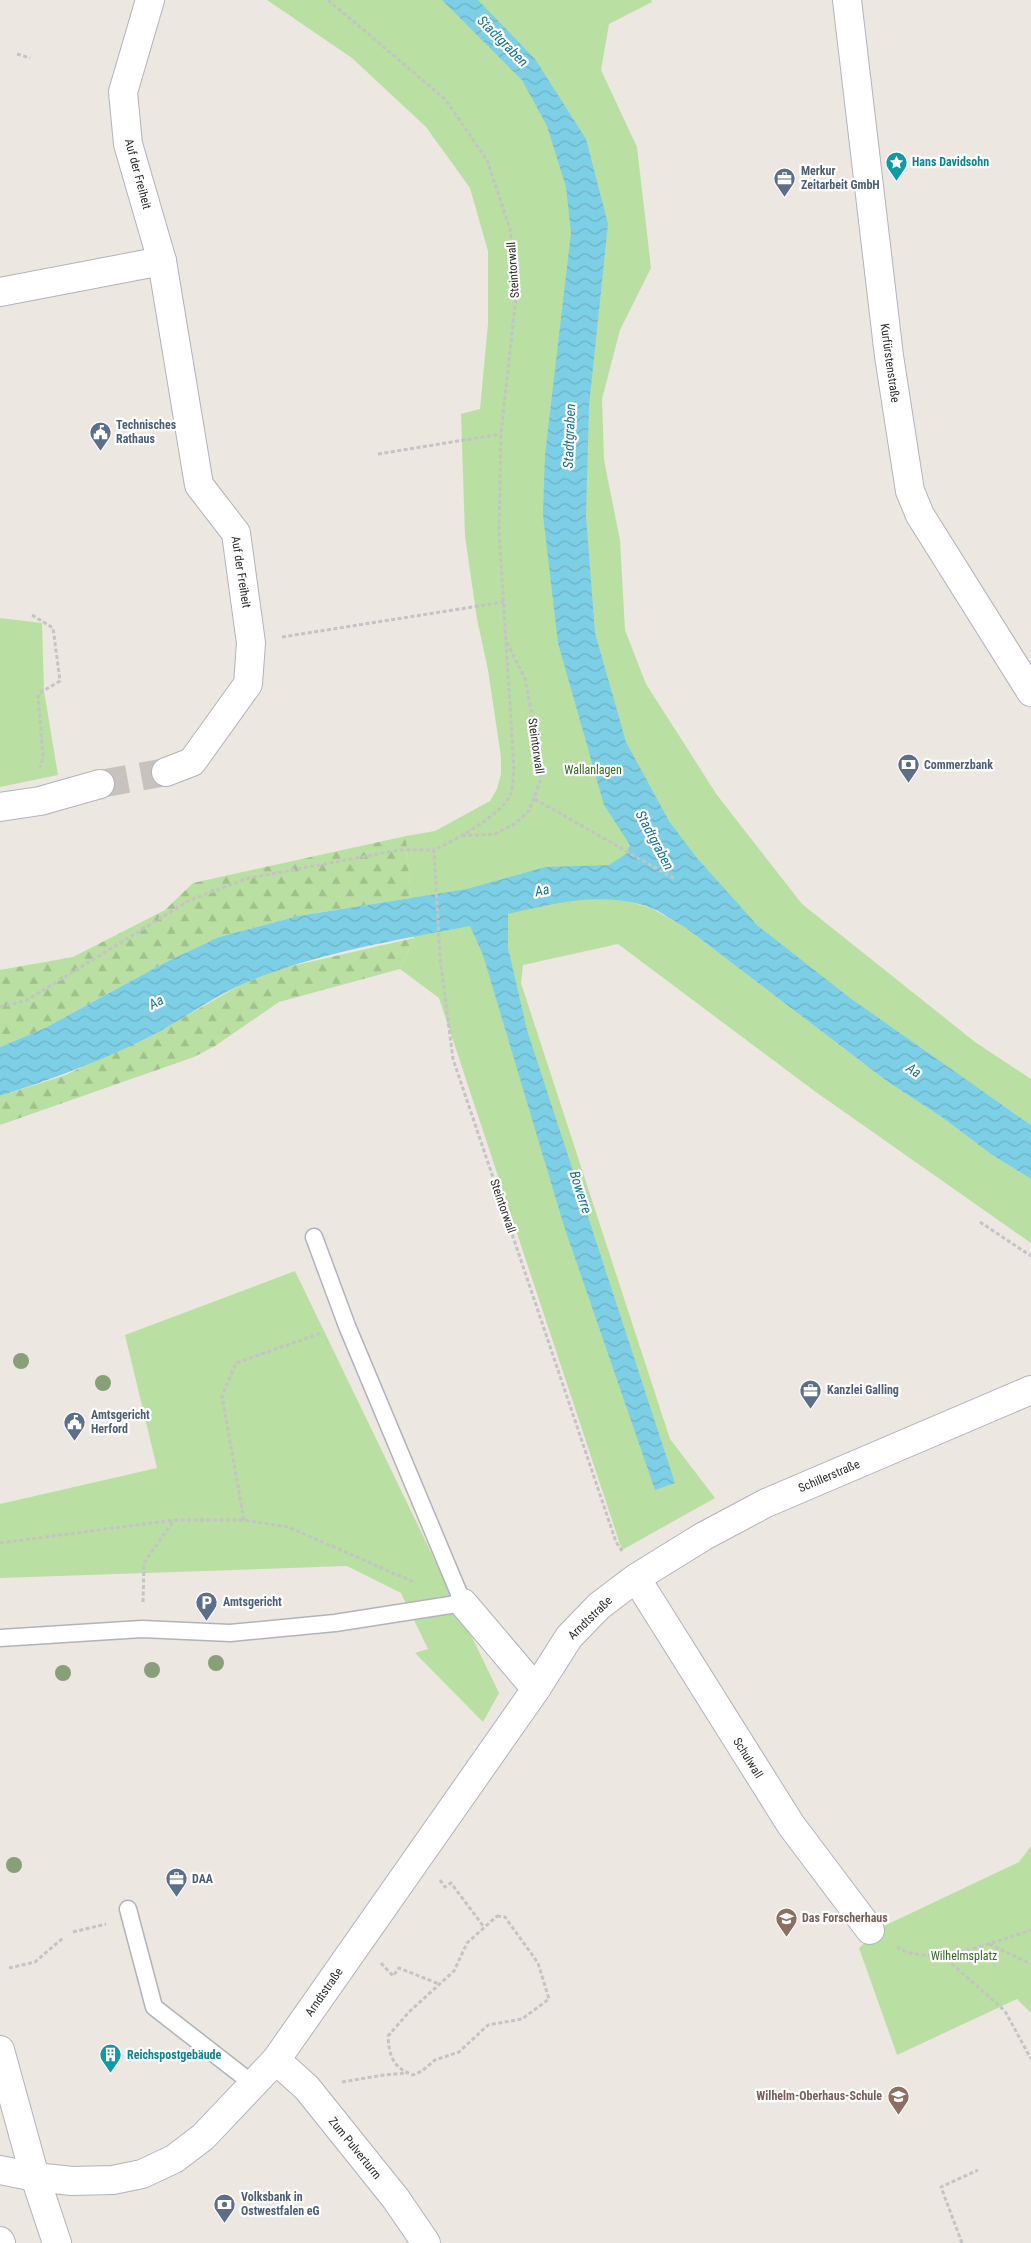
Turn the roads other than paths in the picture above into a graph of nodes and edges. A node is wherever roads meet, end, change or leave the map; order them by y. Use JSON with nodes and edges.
{"nodes":[{"id":1,"x":150,"y":0,"type":"edge"},
{"id":2,"x":847,"y":0,"type":"edge"},
{"id":3,"x":162,"y":261,"type":"junction"},
{"id":4,"x":0,"y":292,"type":"edge"},
{"id":5,"x":1031,"y":692,"type":"edge"},
{"id":6,"x":166,"y":772,"type":"tunnel mouth"},
{"id":7,"x":100,"y":784,"type":"tunnel mouth"},
{"id":8,"x":0,"y":807,"type":"edge"},
{"id":9,"x":314,"y":1237,"type":"dead end"},
{"id":10,"x":1031,"y":1390,"type":"edge"},
{"id":11,"x":636,"y":1578,"type":"junction"},
{"id":12,"x":464,"y":1603,"type":"junction"},
{"id":13,"x":0,"y":1638,"type":"edge"},
{"id":14,"x":536,"y":1689,"type":"junction"},
{"id":15,"x":128,"y":1909,"type":"dead end"},
{"id":16,"x":870,"y":1930,"type":"road end"},
{"id":17,"x":0,"y":2050,"type":"edge"},
{"id":18,"x":276,"y":2060,"type":"junction"},
{"id":19,"x":253,"y":2084,"type":"junction"},
{"id":20,"x":0,"y":2170,"type":"edge"},
{"id":21,"x":35,"y":2177,"type":"junction"},
{"id":22,"x":57,"y":2243,"type":"edge"},
{"id":23,"x":426,"y":2243,"type":"edge"}],
"edges":[{"from":1,"to":3,"type":"street","name":"Auf der Freiheit"},
{"from":2,"to":5,"type":"street","name":"Kurfürstenstraße"},
{"from":3,"to":4,"type":"street"},
{"from":3,"to":6,"type":"street","name":"Auf der Freiheit"},
{"from":7,"to":8,"type":"street"},
{"from":9,"to":12,"type":"lane"},
{"from":10,"to":11,"type":"street","name":"Schillerstraße"},
{"from":11,"to":14,"type":"street","name":"Arndtstraße"},
{"from":11,"to":16,"type":"street","name":"Schulwall"},
{"from":12,"to":13,"type":"lane"},
{"from":12,"to":14,"type":"street"},
{"from":14,"to":18,"type":"street","name":"Arndtstraße"},
{"from":15,"to":19,"type":"lane"},
{"from":17,"to":21,"type":"street"},
{"from":18,"to":19,"type":"street","name":"Arndtstraße"},
{"from":18,"to":23,"type":"street","name":"Zum Pulverturm"},
{"from":19,"to":21,"type":"street","name":"Arndtstraße"},
{"from":20,"to":21,"type":"street","name":"Arndtstraße"},
{"from":21,"to":22,"type":"street"}]}
